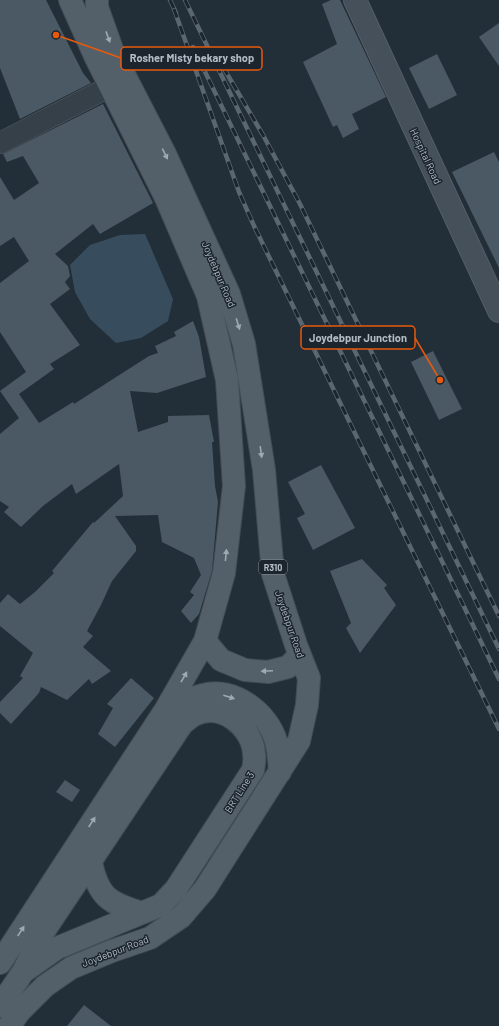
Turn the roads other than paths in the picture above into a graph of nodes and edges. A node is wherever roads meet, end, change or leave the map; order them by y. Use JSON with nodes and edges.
{"nodes":[{"id":1,"x":70,"y":0,"type":"edge"},
{"id":2,"x":97,"y":0,"type":"edge"},
{"id":3,"x":354,"y":0,"type":"edge"},
{"id":4,"x":111,"y":86,"type":"junction"},
{"id":5,"x":0,"y":143,"type":"edge"},
{"id":6,"x":499,"y":311,"type":"edge"},
{"id":7,"x":205,"y":641,"type":"junction"},
{"id":8,"x":300,"y":655,"type":"junction"},
{"id":9,"x":166,"y":709,"type":"junction"},
{"id":10,"x":280,"y":772,"type":"junction"},
{"id":11,"x":91,"y":862,"type":"junction"},
{"id":12,"x":142,"y":912,"type":"junction"},
{"id":13,"x":0,"y":963,"type":"edge"},
{"id":14,"x":23,"y":972,"type":"junction"},
{"id":15,"x":0,"y":1006,"type":"edge"},
{"id":16,"x":9,"y":1026,"type":"edge"}],
"edges":[{"from":1,"to":4,"type":"main road","name":"Joydebpur Road"},
{"from":2,"to":8,"type":"main road","name":"Joydebpur Road","number":"R310","one_way":true},
{"from":3,"to":6,"type":"main road","name":"Hospital Road"},
{"from":4,"to":5,"type":"street"},
{"from":7,"to":4,"type":"main road","name":"Joydebpur Road","one_way":true},
{"from":8,"to":7,"type":"main road","one_way":true},
{"from":9,"to":7,"type":"main road","name":"Joydebpur Road","one_way":true},
{"from":8,"to":10,"type":"main road","name":"Joydebpur Road","number":"R310"},
{"from":9,"to":10,"type":"main road","one_way":true},
{"from":13,"to":9,"type":"main road","name":"Joydebpur Road","one_way":true},
{"from":10,"to":16,"type":"main road","name":"Joydebpur Road","number":"R310"},
{"from":11,"to":12,"type":"main road"},
{"from":11,"to":12,"type":"main road","name":"BRT Line 3"},
{"from":11,"to":14,"type":"main road","name":"BRT Line 3"},
{"from":12,"to":14,"type":"main road","name":"BRT Line 3"},
{"from":14,"to":15,"type":"main road","name":"BRT Line 3"}]}
